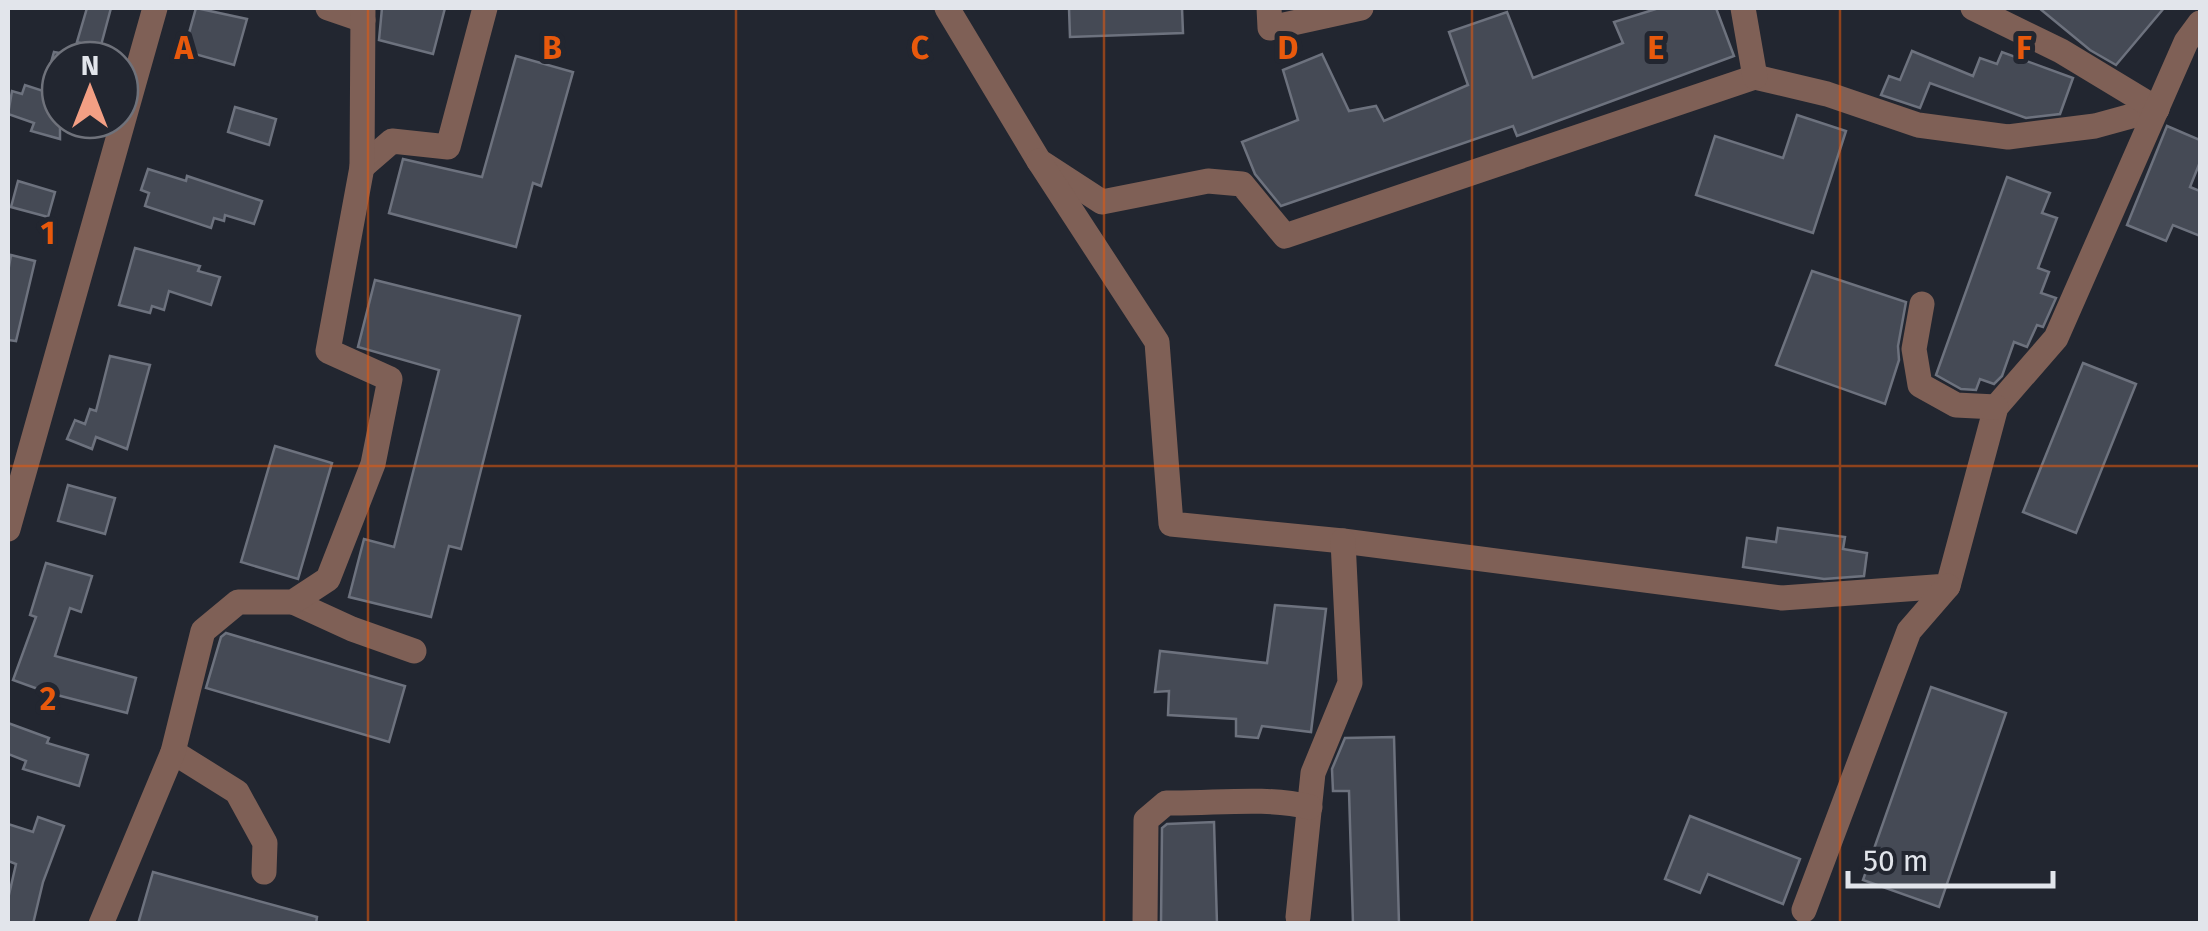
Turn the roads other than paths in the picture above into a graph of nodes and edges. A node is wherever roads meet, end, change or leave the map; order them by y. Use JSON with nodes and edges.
{"nodes":[{"id":1,"x":155,"y":8,"type":"edge"},
{"id":2,"x":328,"y":8,"type":"edge"},
{"id":3,"x":485,"y":8,"type":"edge"},
{"id":4,"x":947,"y":8,"type":"edge"},
{"id":5,"x":1269,"y":8,"type":"edge"},
{"id":6,"x":1361,"y":8,"type":"edge"},
{"id":7,"x":1743,"y":8,"type":"edge"},
{"id":8,"x":1972,"y":8,"type":"edge"},
{"id":9,"x":363,"y":14,"type":"edge"},
{"id":10,"x":2200,"y":23,"type":"edge"},
{"id":11,"x":1755,"y":77,"type":"junction"},
{"id":12,"x":2157,"y":109,"type":"junction"},
{"id":13,"x":1039,"y":160,"type":"junction"},
{"id":14,"x":362,"y":167,"type":"junction"},
{"id":15,"x":1922,"y":304,"type":"dead end"},
{"id":16,"x":1996,"y":407,"type":"junction"},
{"id":17,"x":8,"y":530,"type":"edge"},
{"id":18,"x":1343,"y":541,"type":"junction"},
{"id":19,"x":1948,"y":586,"type":"junction"},
{"id":20,"x":292,"y":602,"type":"junction"},
{"id":21,"x":414,"y":651,"type":"dead end"},
{"id":22,"x":173,"y":752,"type":"junction"},
{"id":23,"x":1310,"y":808,"type":"junction"},
{"id":24,"x":264,"y":872,"type":"dead end"},
{"id":25,"x":1804,"y":910,"type":"dead end"},
{"id":26,"x":1298,"y":918,"type":"dead end"},
{"id":27,"x":102,"y":924,"type":"edge"},
{"id":28,"x":1146,"y":924,"type":"edge"}],
"edges":[{"from":1,"to":17,"type":"street"},
{"from":2,"to":9,"type":"street"},
{"from":3,"to":14,"type":"street"},
{"from":4,"to":13,"type":"street"},
{"from":5,"to":6,"type":"street"},
{"from":7,"to":11,"type":"street"},
{"from":8,"to":12,"type":"street"},
{"from":9,"to":14,"type":"street"},
{"from":10,"to":12,"type":"street"},
{"from":11,"to":12,"type":"street"},
{"from":11,"to":13,"type":"street"},
{"from":12,"to":16,"type":"street"},
{"from":13,"to":18,"type":"street"},
{"from":14,"to":20,"type":"street"},
{"from":15,"to":16,"type":"street"},
{"from":16,"to":19,"type":"street"},
{"from":18,"to":19,"type":"street"},
{"from":18,"to":23,"type":"street"},
{"from":19,"to":25,"type":"street"},
{"from":20,"to":21,"type":"street"},
{"from":20,"to":22,"type":"street"},
{"from":22,"to":24,"type":"street"},
{"from":22,"to":27,"type":"street"},
{"from":23,"to":26,"type":"street"},
{"from":23,"to":28,"type":"street"}]}
